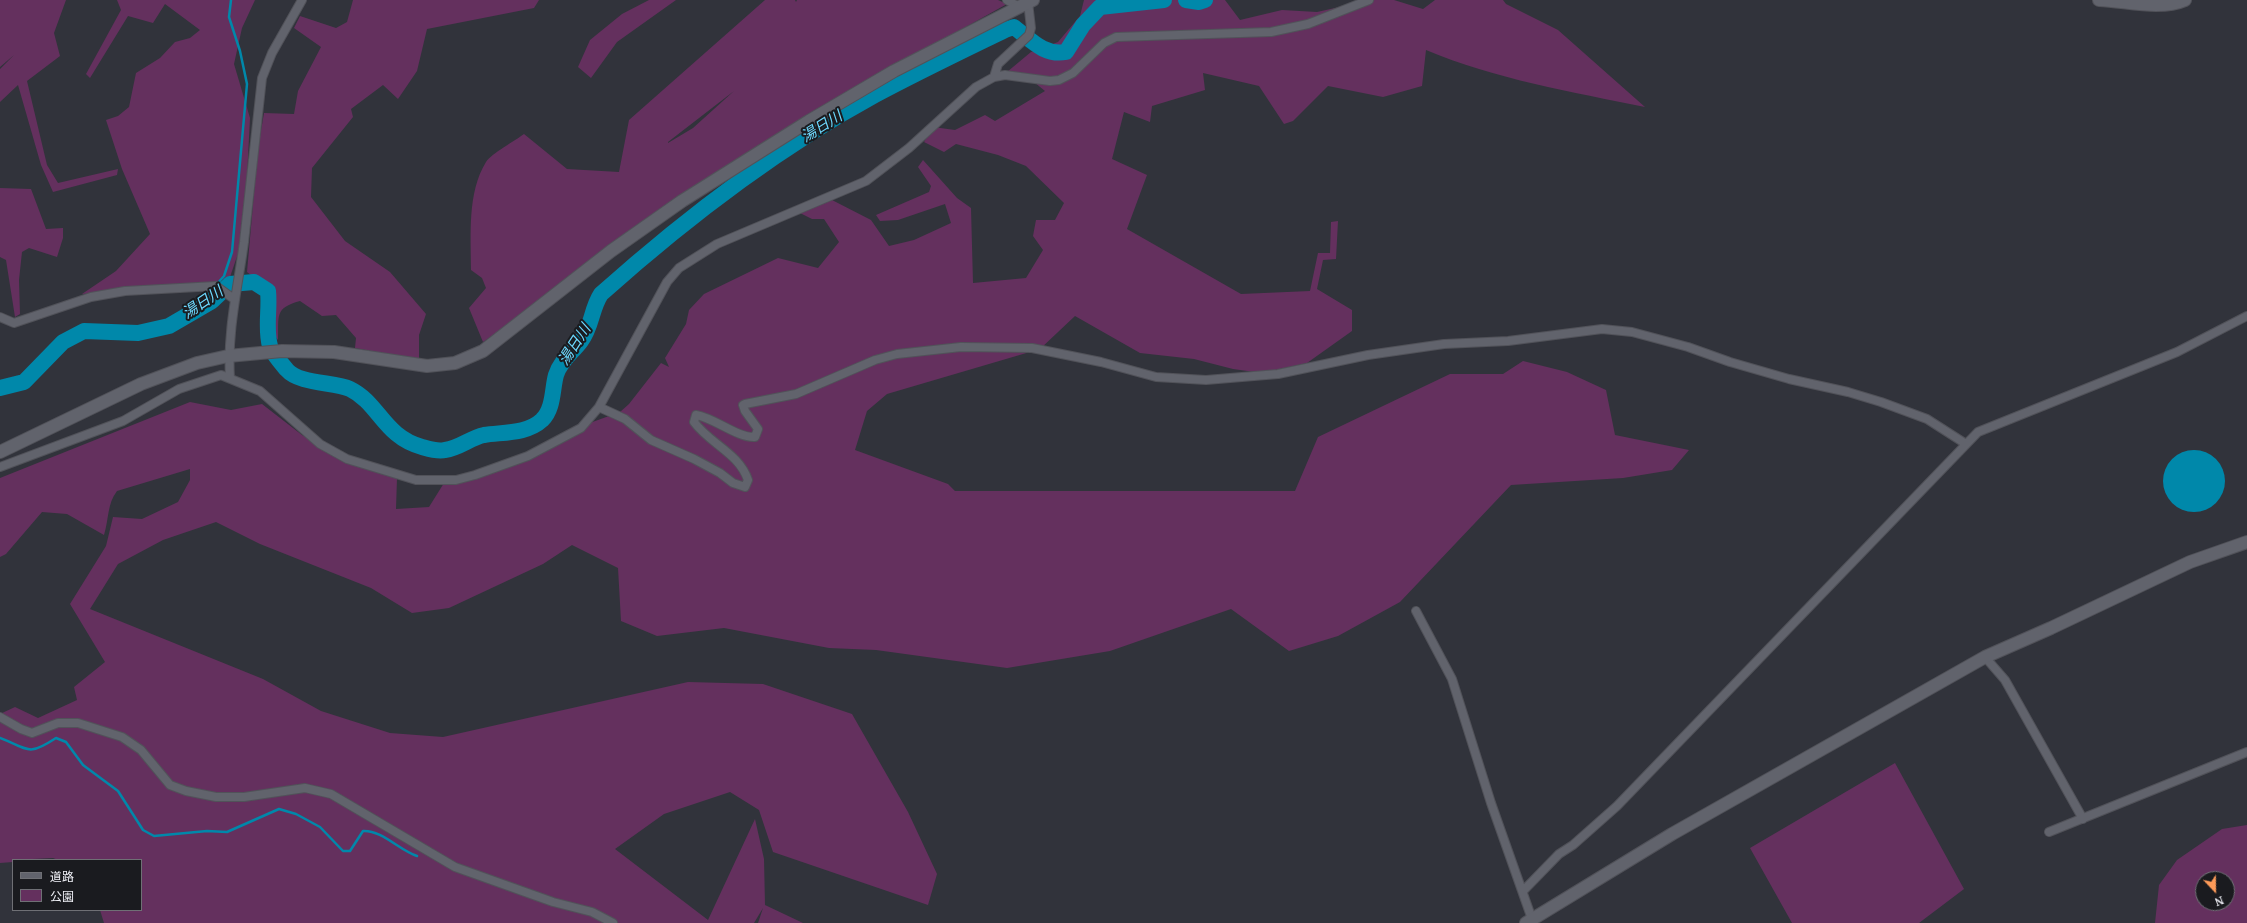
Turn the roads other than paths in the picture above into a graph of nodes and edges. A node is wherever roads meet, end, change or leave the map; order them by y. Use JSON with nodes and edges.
{"nodes":[{"id":1,"x":302,"y":0,"type":"edge"},
{"id":2,"x":1007,"y":0,"type":"edge"},
{"id":3,"x":1369,"y":0,"type":"edge"},
{"id":4,"x":2099,"y":0,"type":"edge"},
{"id":5,"x":2185,"y":0,"type":"edge"},
{"id":6,"x":1027,"y":3,"type":"edge"},
{"id":7,"x":994,"y":78,"type":"junction"},
{"id":8,"x":234,"y":299,"type":"junction"},
{"id":9,"x":2247,"y":316,"type":"edge"},
{"id":10,"x":0,"y":317,"type":"edge"},
{"id":11,"x":228,"y":356,"type":"junction"},
{"id":12,"x":230,"y":378,"type":"junction"},
{"id":13,"x":599,"y":407,"type":"junction"},
{"id":14,"x":1966,"y":444,"type":"junction"},
{"id":15,"x":0,"y":452,"type":"edge"},
{"id":16,"x":0,"y":467,"type":"edge"},
{"id":17,"x":2247,"y":542,"type":"edge"},
{"id":18,"x":1416,"y":611,"type":"dead end"},
{"id":19,"x":1985,"y":657,"type":"junction"},
{"id":20,"x":0,"y":717,"type":"edge"},
{"id":21,"x":2247,"y":752,"type":"edge"},
{"id":22,"x":2083,"y":819,"type":"junction"},
{"id":23,"x":2049,"y":832,"type":"dead end"},
{"id":24,"x":1523,"y":891,"type":"junction"},
{"id":25,"x":1529,"y":921,"type":"edge"},
{"id":26,"x":612,"y":923,"type":"edge"}],
"edges":[{"from":1,"to":8,"type":"street"},
{"from":2,"to":6,"type":"street"},
{"from":3,"to":7,"type":"street"},
{"from":4,"to":5,"type":"street"},
{"from":6,"to":7,"type":"street"},
{"from":6,"to":11,"type":"street"},
{"from":7,"to":13,"type":"street"},
{"from":8,"to":10,"type":"street"},
{"from":8,"to":11,"type":"street"},
{"from":9,"to":14,"type":"street"},
{"from":11,"to":12,"type":"street"},
{"from":11,"to":15,"type":"street"},
{"from":12,"to":13,"type":"street"},
{"from":12,"to":16,"type":"street"},
{"from":13,"to":14,"type":"street"},
{"from":14,"to":24,"type":"street"},
{"from":17,"to":19,"type":"street"},
{"from":18,"to":24,"type":"street"},
{"from":19,"to":22,"type":"street"},
{"from":19,"to":25,"type":"street"},
{"from":20,"to":26,"type":"street"},
{"from":21,"to":22,"type":"street"},
{"from":22,"to":23,"type":"street"},
{"from":24,"to":25,"type":"street"}]}
